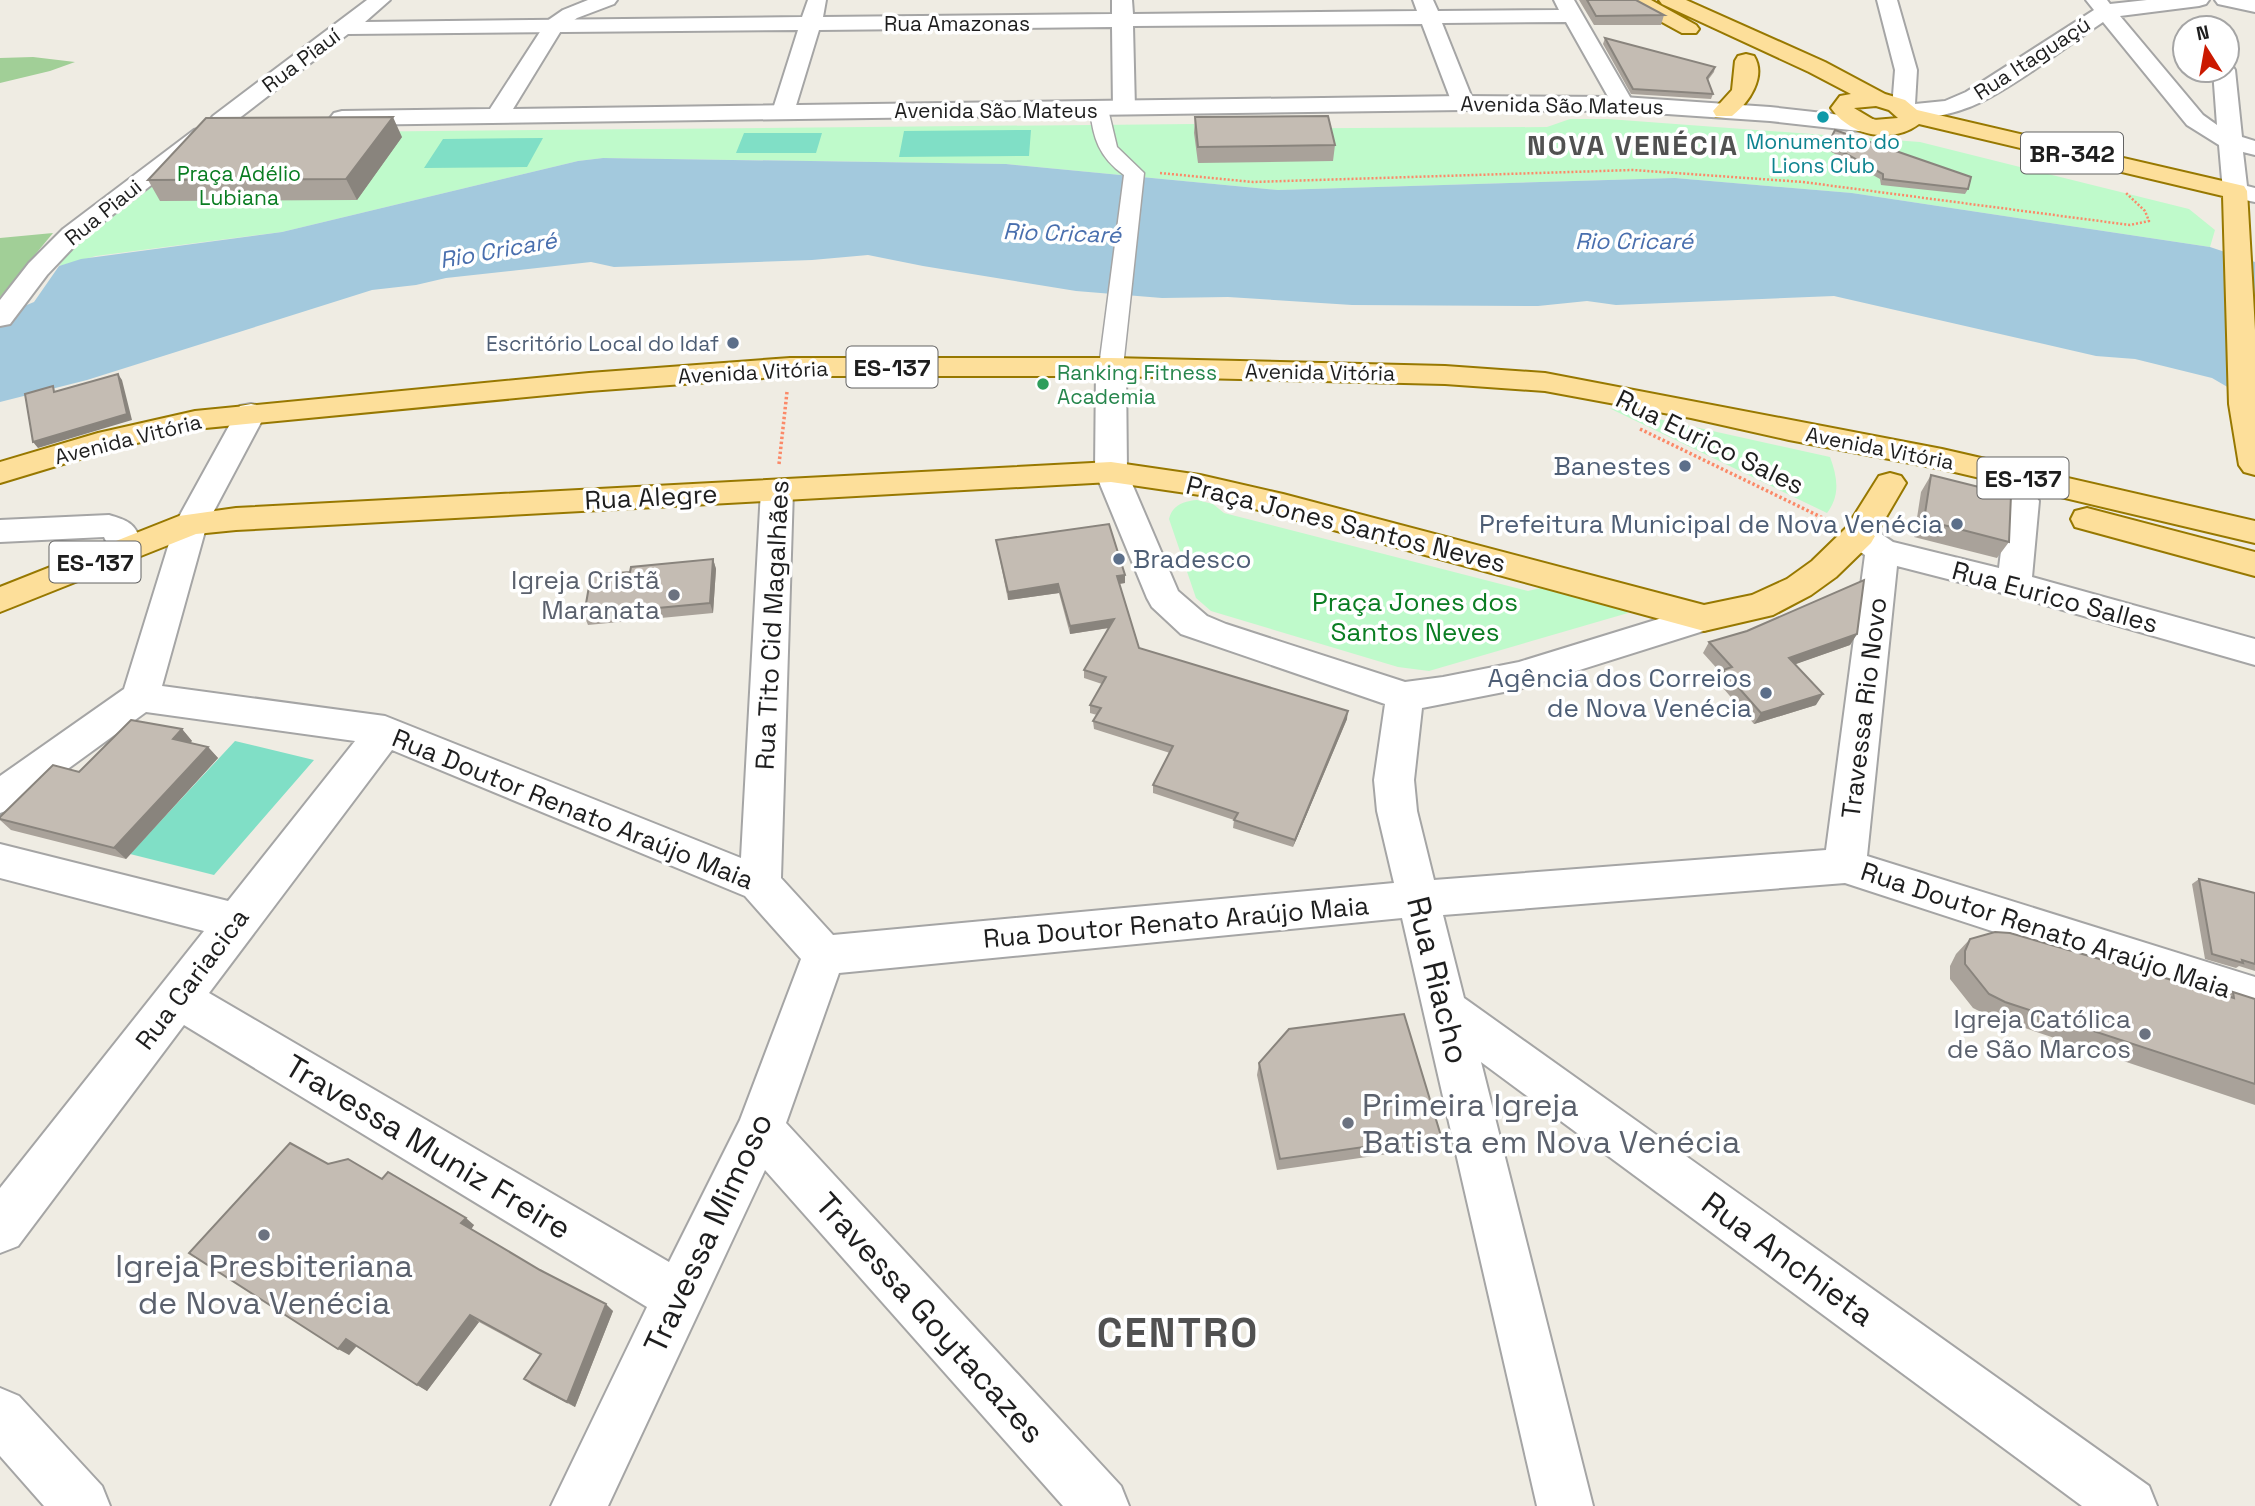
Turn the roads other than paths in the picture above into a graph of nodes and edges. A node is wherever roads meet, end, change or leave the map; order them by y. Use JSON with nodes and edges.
{"nodes":[{"id":1,"x":380,"y":0,"type":"edge"},
{"id":2,"x":607,"y":0,"type":"edge"},
{"id":3,"x":817,"y":0,"type":"edge"},
{"id":4,"x":1636,"y":0,"type":"edge"},
{"id":5,"x":1669,"y":0,"type":"edge"},
{"id":6,"x":1887,"y":0,"type":"edge"},
{"id":7,"x":2199,"y":0,"type":"edge"},
{"id":8,"x":2101,"y":6,"type":"edge"},
{"id":9,"x":2220,"y":6,"type":"edge"},
{"id":10,"x":2255,"y":6,"type":"edge"},
{"id":11,"x":1567,"y":8,"type":"edge"},
{"id":12,"x":1426,"y":9,"type":"edge"},
{"id":13,"x":1123,"y":11,"type":"edge"},
{"id":14,"x":811,"y":23,"type":"junction"},
{"id":15,"x":554,"y":25,"type":"junction"},
{"id":16,"x":344,"y":28,"type":"junction"},
{"id":17,"x":1746,"y":61,"type":"junction"},
{"id":18,"x":1770,"y":73,"type":"dead end"},
{"id":19,"x":2228,"y":84,"type":"edge"},
{"id":20,"x":1818,"y":96,"type":"dead end"},
{"id":21,"x":1463,"y":103,"type":"junction"},
{"id":22,"x":1623,"y":104,"type":"junction"},
{"id":23,"x":1898,"y":107,"type":"junction"},
{"id":24,"x":1099,"y":109,"type":"junction"},
{"id":25,"x":1124,"y":109,"type":"junction"},
{"id":26,"x":783,"y":111,"type":"junction"},
{"id":27,"x":1724,"y":111,"type":"junction"},
{"id":28,"x":1843,"y":111,"type":"junction"},
{"id":29,"x":1770,"y":114,"type":"junction"},
{"id":30,"x":498,"y":115,"type":"junction"},
{"id":31,"x":318,"y":119,"type":"edge"},
{"id":32,"x":262,"y":120,"type":"edge"},
{"id":33,"x":221,"y":121,"type":"junction"},
{"id":34,"x":1868,"y":125,"type":"junction"},
{"id":35,"x":2244,"y":145,"type":"edge"},
{"id":36,"x":2245,"y":213,"type":"edge"},
{"id":37,"x":0,"y":318,"type":"edge"},
{"id":38,"x":1111,"y":367,"type":"junction"},
{"id":39,"x":251,"y":413,"type":"junction"},
{"id":40,"x":1789,"y":431,"type":"junction"},
{"id":41,"x":2255,"y":465,"type":"edge"},
{"id":42,"x":1111,"y":472,"type":"junction"},
{"id":43,"x":0,"y":473,"type":"edge"},
{"id":44,"x":1890,"y":482,"type":"junction"},
{"id":45,"x":777,"y":490,"type":"junction"},
{"id":46,"x":2023,"y":501,"type":"junction"},
{"id":47,"x":191,"y":524,"type":"junction"},
{"id":48,"x":0,"y":531,"type":"edge"},
{"id":49,"x":2255,"y":532,"type":"edge"},
{"id":50,"x":1871,"y":543,"type":"junction"},
{"id":51,"x":118,"y":552,"type":"junction"},
{"id":52,"x":2255,"y":565,"type":"edge"},
{"id":53,"x":2014,"y":584,"type":"junction"},
{"id":54,"x":0,"y":600,"type":"edge"},
{"id":55,"x":1704,"y":618,"type":"junction"},
{"id":56,"x":2255,"y":652,"type":"edge"},
{"id":57,"x":1405,"y":696,"type":"junction"},
{"id":58,"x":140,"y":697,"type":"junction"},
{"id":59,"x":385,"y":731,"type":"junction"},
{"id":60,"x":0,"y":797,"type":"edge"},
{"id":61,"x":0,"y":861,"type":"edge"},
{"id":62,"x":1845,"y":866,"type":"junction"},
{"id":63,"x":760,"y":884,"type":"junction"},
{"id":64,"x":1418,"y":899,"type":"junction"},
{"id":65,"x":236,"y":921,"type":"junction"},
{"id":66,"x":824,"y":955,"type":"junction"},
{"id":67,"x":178,"y":998,"type":"junction"},
{"id":68,"x":2255,"y":998,"type":"edge"},
{"id":69,"x":1448,"y":1012,"type":"junction"},
{"id":70,"x":760,"y":1129,"type":"junction"},
{"id":71,"x":0,"y":1228,"type":"edge"},
{"id":72,"x":678,"y":1296,"type":"junction"},
{"id":73,"x":0,"y":1415,"type":"edge"},
{"id":74,"x":82,"y":1506,"type":"edge"},
{"id":75,"x":579,"y":1506,"type":"edge"},
{"id":76,"x":1101,"y":1506,"type":"edge"},
{"id":77,"x":1565,"y":1506,"type":"edge"},
{"id":78,"x":2129,"y":1506,"type":"edge"}],
"edges":[{"from":1,"to":16,"type":"street","name":"Rua Piauí"},
{"from":2,"to":15,"type":"street"},
{"from":3,"to":14,"type":"street"},
{"from":4,"to":17,"type":"main road"},
{"from":5,"to":23,"type":"main road","number":"BR-342"},
{"from":6,"to":23,"type":"street"},
{"from":7,"to":8,"type":"street","name":"Rua Itaguaçú"},
{"from":8,"to":23,"type":"street","name":"Rua Itaguaçú"},
{"from":8,"to":35,"type":"street"},
{"from":9,"to":10,"type":"street"},
{"from":11,"to":12,"type":"street","name":"Rua Amazonas"},
{"from":11,"to":22,"type":"street"},
{"from":12,"to":13,"type":"street","name":"Rua Amazonas"},
{"from":12,"to":21,"type":"street"},
{"from":13,"to":14,"type":"street","name":"Rua Amazonas"},
{"from":13,"to":25,"type":"street"},
{"from":14,"to":15,"type":"street","name":"Rua Amazonas"},
{"from":14,"to":26,"type":"street"},
{"from":15,"to":16,"type":"street","name":"Rua Amazonas"},
{"from":15,"to":30,"type":"street"},
{"from":16,"to":33,"type":"street","name":"Rua Piauí"},
{"from":17,"to":18,"type":"main road"},
{"from":17,"to":27,"type":"main road"},
{"from":19,"to":35,"type":"street"},
{"from":20,"to":28,"type":"main road","number":"BR-342"},
{"from":21,"to":22,"type":"street","name":"Avenida São Mateus"},
{"from":21,"to":25,"type":"street","name":"Avenida São Mateus"},
{"from":22,"to":27,"type":"street","name":"Avenida São Mateus"},
{"from":23,"to":28,"type":"main road","number":"BR-342"},
{"from":23,"to":34,"type":"main road","number":"BR-342"},
{"from":23,"to":36,"type":"main road","number":"BR-342"},
{"from":23,"to":36,"type":"main road","number":"BR-342"},
{"from":24,"to":25,"type":"street","name":"Avenida São Mateus"},
{"from":24,"to":26,"type":"street","name":"Avenida São Mateus"},
{"from":24,"to":38,"type":"street"},
{"from":26,"to":30,"type":"street","name":"Avenida São Mateus"},
{"from":27,"to":29,"type":"street","name":"Avenida São Mateus"},
{"from":28,"to":29,"type":"street","name":"Avenida São Mateus"},
{"from":28,"to":34,"type":"main road","number":"BR-342"},
{"from":29,"to":34,"type":"street","name":"Avenida São Mateus"},
{"from":30,"to":31,"type":"street","name":"Avenida São Mateus"},
{"from":32,"to":33,"type":"street"},
{"from":33,"to":37,"type":"street","name":"Rua Piaui"},
{"from":35,"to":36,"type":"street"},
{"from":36,"to":41,"type":"main road"},
{"from":38,"to":39,"type":"main road","name":"Avenida Vitória","number":"ES-137"},
{"from":38,"to":40,"type":"main road","name":"Avenida Vitória","number":"ES-137"},
{"from":38,"to":42,"type":"street"},
{"from":39,"to":43,"type":"main road","name":"Avenida Vitória","number":"ES-137"},
{"from":39,"to":47,"type":"street"},
{"from":40,"to":44,"type":"main road"},
{"from":40,"to":49,"type":"main road","name":"Avenida Vitória","number":"ES-137"},
{"from":42,"to":45,"type":"main road","name":"Rua Alegre","number":"ES-137"},
{"from":42,"to":55,"type":"main road","name":"Praça Jones Santos Neves","number":"ES-137"},
{"from":42,"to":57,"type":"street"},
{"from":44,"to":46,"type":"main road","name":"Avenida Vitória","number":"ES-137"},
{"from":44,"to":50,"type":"main road","number":"ES-137"},
{"from":45,"to":47,"type":"main road","name":"Rua Alegre","number":"ES-137"},
{"from":45,"to":63,"type":"street","name":"Rua Tito Cid Magalhães"},
{"from":46,"to":52,"type":"main road","name":"Avenida Vitória","number":"ES-137"},
{"from":46,"to":53,"type":"street"},
{"from":47,"to":51,"type":"main road","number":"ES-137"},
{"from":47,"to":58,"type":"street"},
{"from":48,"to":51,"type":"street"},
{"from":50,"to":53,"type":"street","name":"Rua Eurico Salles"},
{"from":50,"to":55,"type":"main road","number":"ES-137"},
{"from":50,"to":62,"type":"street","name":"Travessa Rio Novo"},
{"from":51,"to":54,"type":"main road","number":"ES-137"},
{"from":53,"to":56,"type":"street","name":"Rua Eurico Salles"},
{"from":55,"to":57,"type":"street"},
{"from":57,"to":64,"type":"street","name":"Rua Riacho"},
{"from":58,"to":59,"type":"street","name":"Rua Doutor Renato Araújo Maia"},
{"from":58,"to":60,"type":"street"},
{"from":59,"to":63,"type":"street","name":"Rua Doutor Renato Araújo Maia"},
{"from":59,"to":65,"type":"street","name":"Rua Cariacica"},
{"from":61,"to":65,"type":"street"},
{"from":62,"to":64,"type":"street","name":"Rua Doutor Renato Araújo Maia"},
{"from":62,"to":68,"type":"street","name":"Rua Doutor Renato Araújo Maia"},
{"from":63,"to":66,"type":"street","name":"Rua Doutor Renato Araújo Maia"},
{"from":64,"to":66,"type":"street","name":"Rua Doutor Renato Araújo Maia"},
{"from":64,"to":69,"type":"street","name":"Rua Riacho"},
{"from":65,"to":67,"type":"street","name":"Rua Cariacica"},
{"from":66,"to":70,"type":"street","name":"Travessa Mimoso"},
{"from":67,"to":71,"type":"street","name":"Rua Cariacica"},
{"from":67,"to":72,"type":"street","name":"Travessa Muniz Freire"},
{"from":69,"to":77,"type":"street","name":"Rua Riacho"},
{"from":69,"to":78,"type":"street","name":"Rua Anchieta"},
{"from":70,"to":72,"type":"street","name":"Travessa Mimoso"},
{"from":70,"to":76,"type":"street","name":"Travessa Goytacazes"},
{"from":72,"to":75,"type":"street","name":"Travessa Mimoso"},
{"from":73,"to":74,"type":"street"}]}
